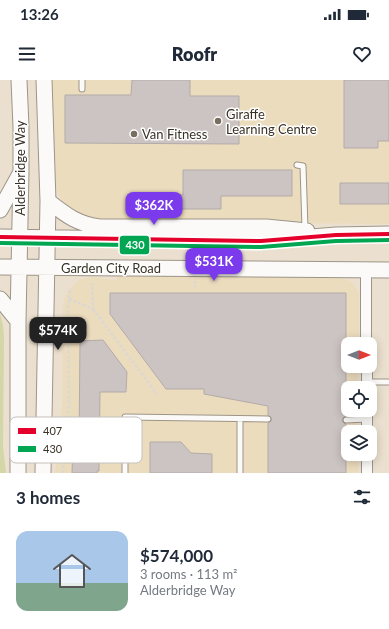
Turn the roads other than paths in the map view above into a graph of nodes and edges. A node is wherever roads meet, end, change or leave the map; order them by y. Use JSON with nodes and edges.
{"nodes":[{"id":1,"x":19,"y":80,"type":"edge"},
{"id":2,"x":44,"y":80,"type":"edge"},
{"id":3,"x":82,"y":80,"type":"edge"},
{"id":4,"x":82,"y":89,"type":"dead end"},
{"id":5,"x":297,"y":165,"type":"dead end"},
{"id":6,"x":21,"y":171,"type":"junction"},
{"id":7,"x":48,"y":201,"type":"junction"},
{"id":8,"x":0,"y":210,"type":"edge"},
{"id":9,"x":305,"y":234,"type":"junction"},
{"id":10,"x":389,"y":234,"type":"edge"},
{"id":11,"x":0,"y":237,"type":"edge"},
{"id":12,"x":20,"y":238,"type":"junction"},
{"id":13,"x":47,"y":238,"type":"junction"},
{"id":14,"x":0,"y":267,"type":"edge"},
{"id":15,"x":19,"y":267,"type":"junction"},
{"id":16,"x":46,"y":267,"type":"junction"},
{"id":17,"x":366,"y":270,"type":"junction"},
{"id":18,"x":389,"y":270,"type":"edge"},
{"id":19,"x":0,"y":299,"type":"edge"},
{"id":20,"x":18,"y":321,"type":"junction"},
{"id":21,"x":366,"y":337,"type":"edge"},
{"id":22,"x":389,"y":382,"type":"edge"},
{"id":23,"x":377,"y":384,"type":"edge"},
{"id":24,"x":18,"y":417,"type":"edge"},
{"id":25,"x":44,"y":417,"type":"edge"},
{"id":26,"x":142,"y":417,"type":"edge"},
{"id":27,"x":359,"y":417,"type":"edge"},
{"id":28,"x":240,"y":418,"type":"junction"},
{"id":29,"x":268,"y":419,"type":"dead end"},
{"id":30,"x":346,"y":420,"type":"dead end"},
{"id":31,"x":367,"y":461,"type":"edge"},
{"id":32,"x":43,"y":463,"type":"edge"},
{"id":33,"x":43,"y":473,"type":"edge"},
{"id":34,"x":240,"y":473,"type":"edge"},
{"id":35,"x":367,"y":473,"type":"edge"}],
"edges":[{"from":1,"to":6,"type":"main road","name":"Alderbridge Way"},
{"from":2,"to":7,"type":"main road","name":"Alderbridge Way"},
{"from":3,"to":4,"type":"lane"},
{"from":5,"to":9,"type":"lane"},
{"from":6,"to":8,"type":"main road"},
{"from":6,"to":12,"type":"main road","name":"Alderbridge Way"},
{"from":7,"to":9,"type":"main road"},
{"from":7,"to":13,"type":"main road","name":"Alderbridge Way"},
{"from":9,"to":10,"type":"main road"},
{"from":9,"to":13,"type":"main road"},
{"from":11,"to":12,"type":"main road"},
{"from":12,"to":13,"type":"main road"},
{"from":12,"to":15,"type":"main road","name":"Alderbridge Way"},
{"from":13,"to":16,"type":"main road","name":"Alderbridge Way"},
{"from":14,"to":15,"type":"main road","name":"Garden City Road"},
{"from":15,"to":16,"type":"main road","name":"Garden City Road"},
{"from":15,"to":20,"type":"main road","name":"Alderbridge Way"},
{"from":16,"to":17,"type":"main road","name":"Garden City Road"},
{"from":16,"to":25,"type":"main road","name":"Alderbridge Way"},
{"from":17,"to":18,"type":"main road","name":"Garden City Road"},
{"from":17,"to":21,"type":"street"},
{"from":19,"to":20,"type":"main road"},
{"from":20,"to":24,"type":"main road","name":"Alderbridge Way"},
{"from":22,"to":23,"type":"lane"},
{"from":26,"to":28,"type":"lane"},
{"from":27,"to":30,"type":"lane"},
{"from":28,"to":29,"type":"lane"},
{"from":28,"to":34,"type":"lane"},
{"from":31,"to":35,"type":"street"},
{"from":32,"to":33,"type":"main road","name":"Alderbridge Way"}]}
